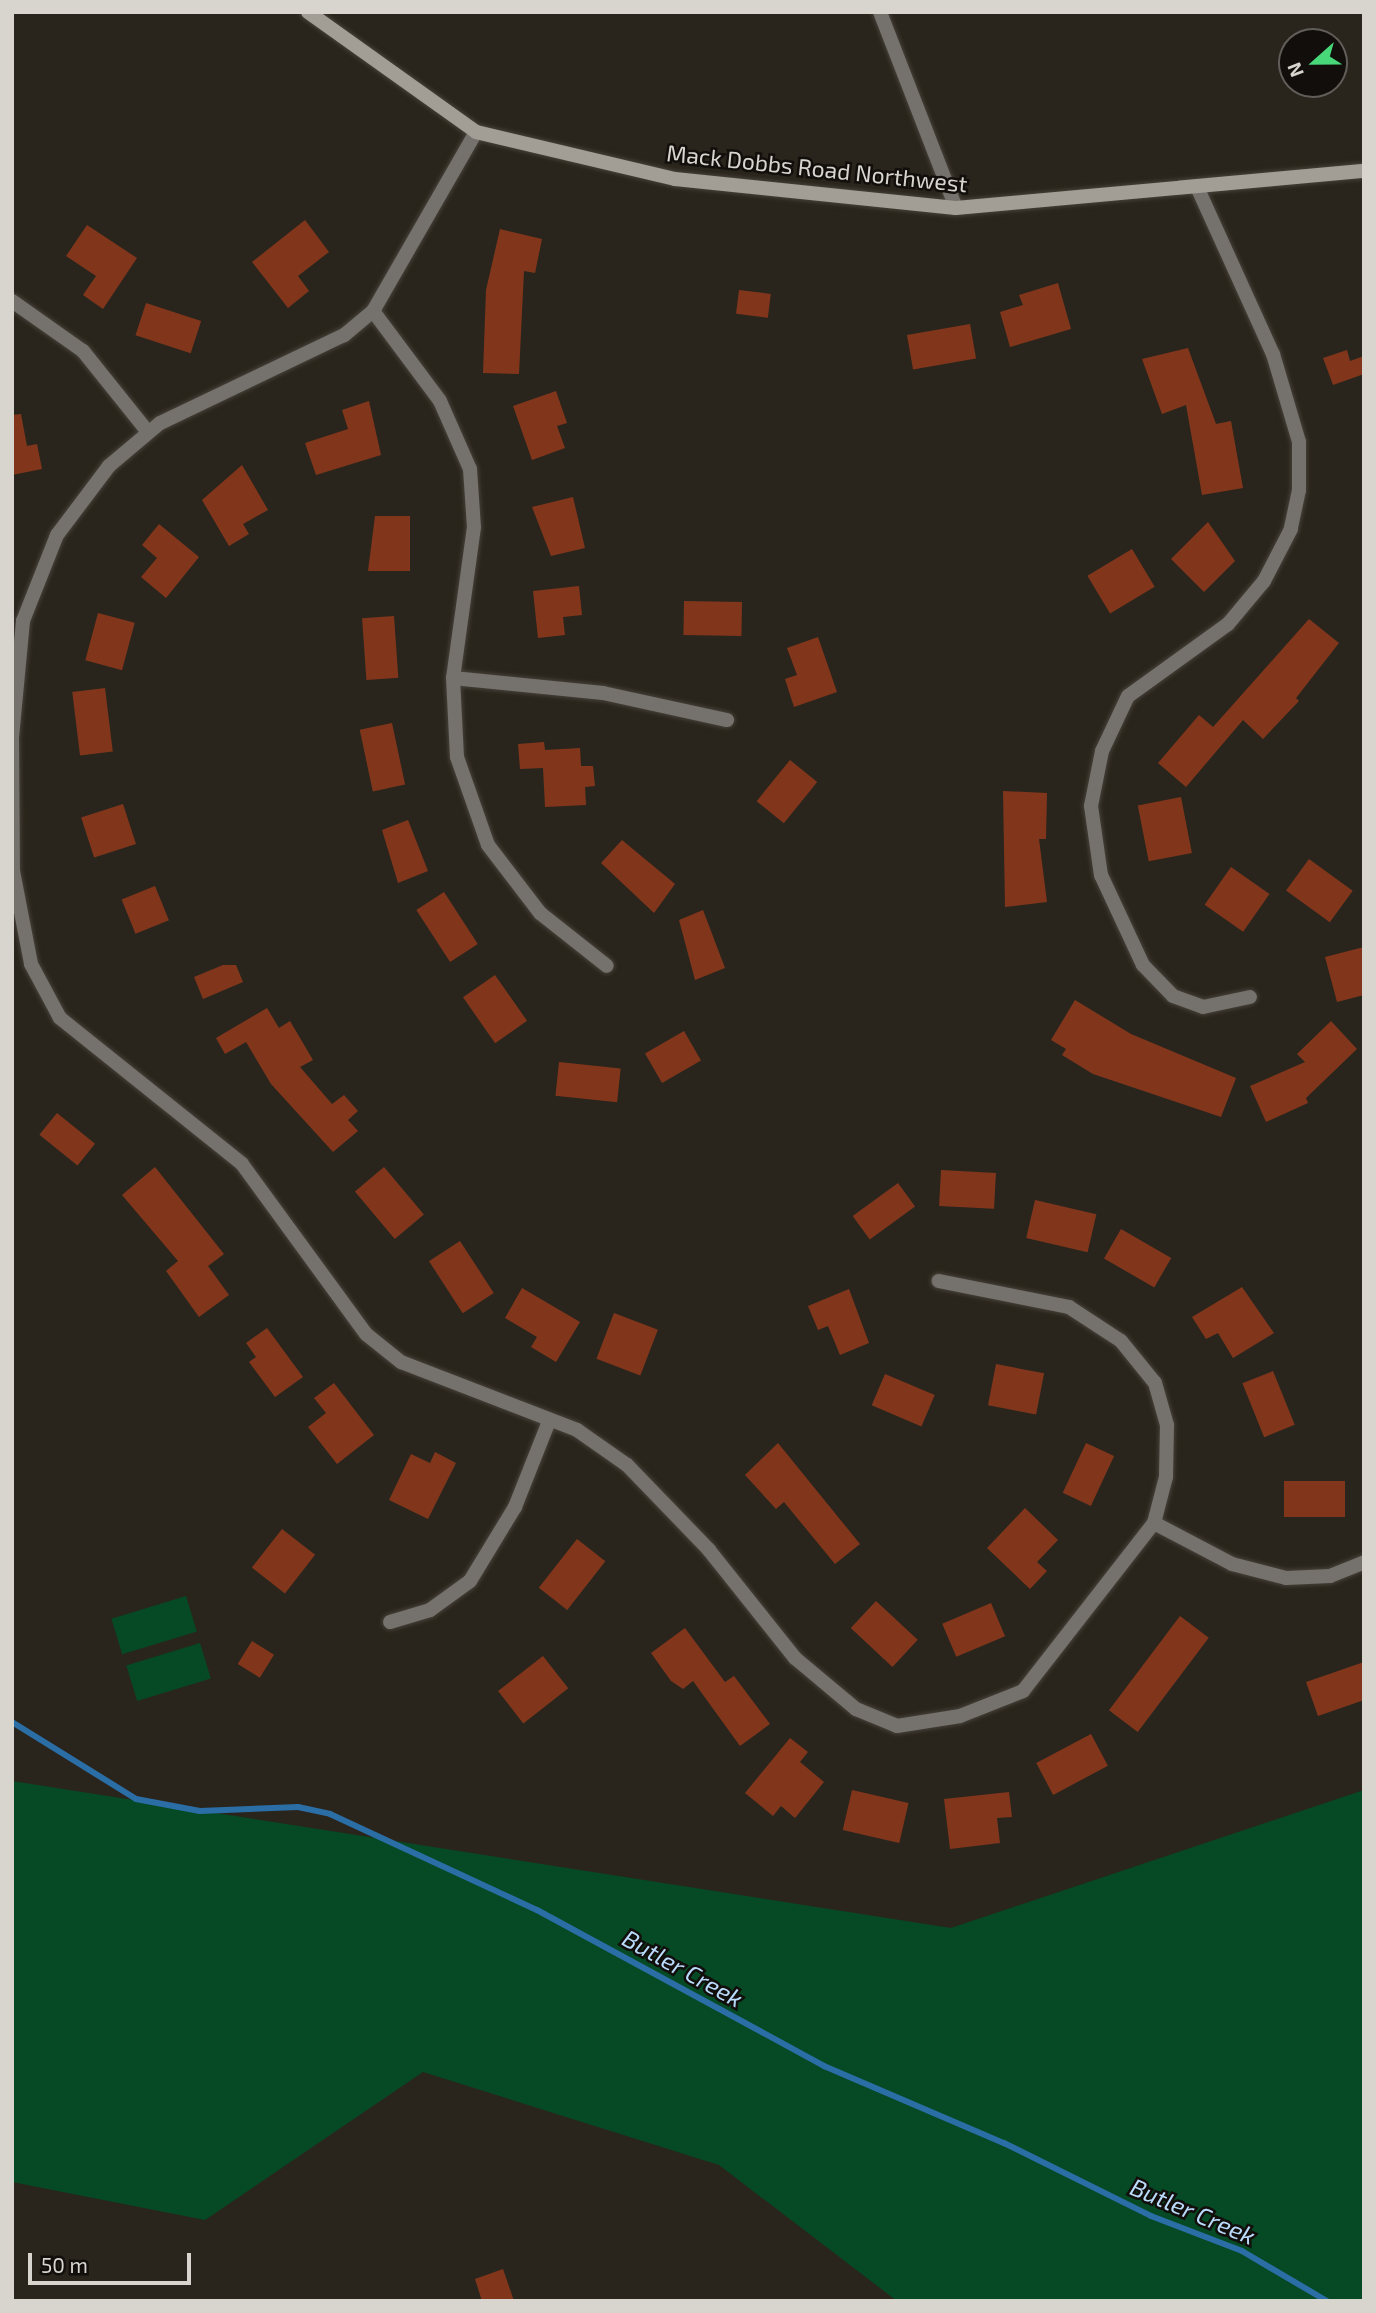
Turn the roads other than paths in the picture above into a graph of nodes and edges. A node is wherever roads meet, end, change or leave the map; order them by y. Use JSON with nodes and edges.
{"nodes":[{"id":1,"x":308,"y":12,"type":"edge"},
{"id":2,"x":880,"y":12,"type":"edge"},
{"id":3,"x":476,"y":132,"type":"junction"},
{"id":4,"x":1364,"y":171,"type":"edge"},
{"id":5,"x":1198,"y":189,"type":"junction"},
{"id":6,"x":956,"y":208,"type":"junction"},
{"id":7,"x":12,"y":301,"type":"edge"},
{"id":8,"x":373,"y":311,"type":"junction"},
{"id":9,"x":148,"y":432,"type":"junction"},
{"id":10,"x":453,"y":678,"type":"junction"},
{"id":11,"x":15,"y":682,"type":"edge"},
{"id":12,"x":727,"y":720,"type":"dead end"},
{"id":13,"x":607,"y":966,"type":"dead end"},
{"id":14,"x":1250,"y":998,"type":"dead end"},
{"id":15,"x":939,"y":1281,"type":"dead end"},
{"id":16,"x":549,"y":1421,"type":"junction"},
{"id":17,"x":1154,"y":1523,"type":"junction"},
{"id":18,"x":1364,"y":1562,"type":"edge"},
{"id":19,"x":390,"y":1622,"type":"dead end"}],
"edges":[{"from":1,"to":3,"type":"street","name":"Mack Dobbs Road Northwest"},
{"from":2,"to":6,"type":"street"},
{"from":3,"to":6,"type":"street","name":"Mack Dobbs Road Northwest"},
{"from":3,"to":8,"type":"street"},
{"from":4,"to":5,"type":"street","name":"Mack Dobbs Road Northwest"},
{"from":5,"to":6,"type":"street","name":"Mack Dobbs Road Northwest"},
{"from":5,"to":14,"type":"street"},
{"from":7,"to":9,"type":"street"},
{"from":8,"to":9,"type":"street"},
{"from":8,"to":10,"type":"street"},
{"from":9,"to":11,"type":"street"},
{"from":10,"to":12,"type":"street"},
{"from":10,"to":13,"type":"street"},
{"from":11,"to":16,"type":"street"},
{"from":15,"to":17,"type":"street"},
{"from":16,"to":17,"type":"street"},
{"from":16,"to":19,"type":"street"},
{"from":17,"to":18,"type":"street"}]}
